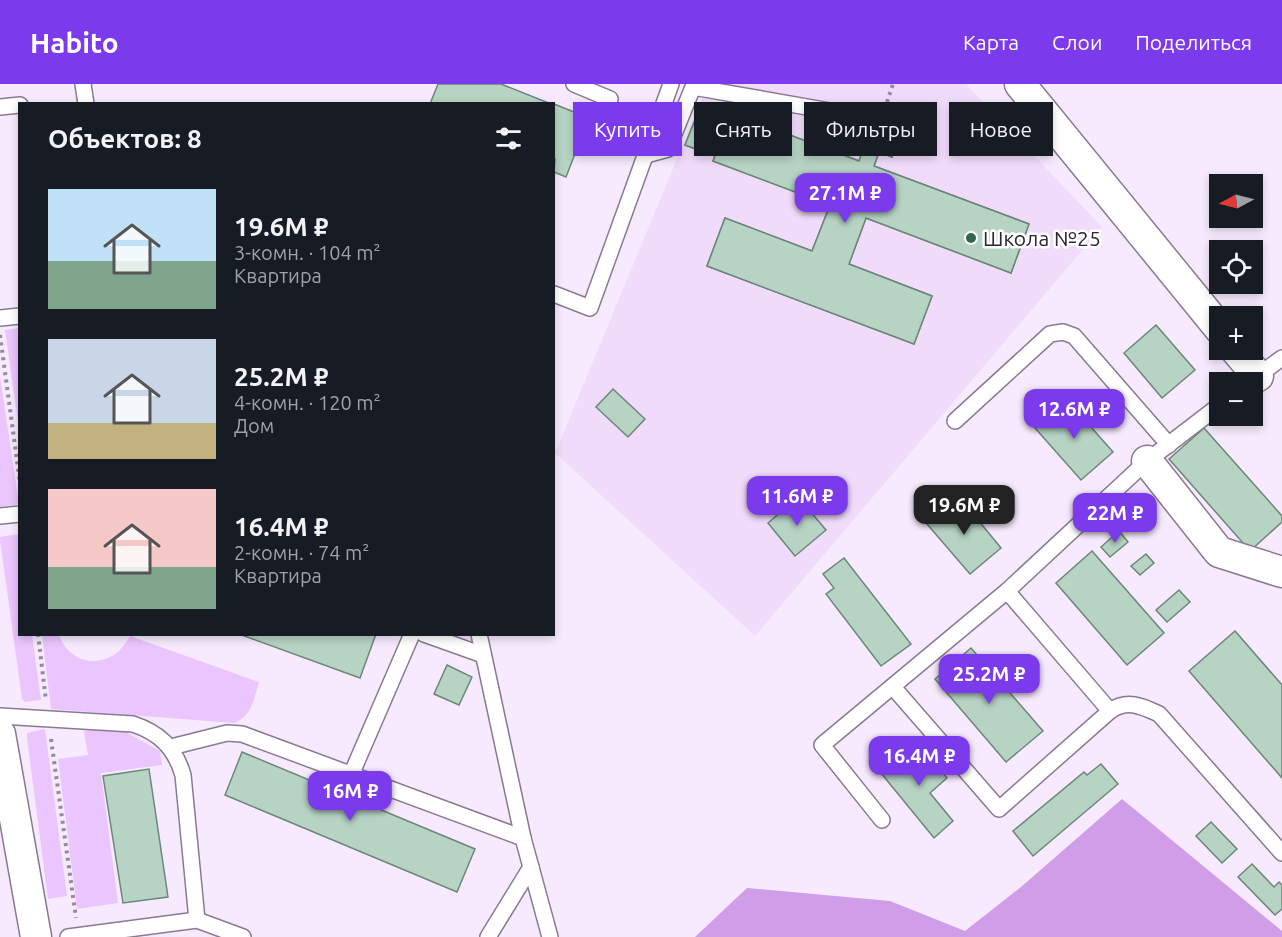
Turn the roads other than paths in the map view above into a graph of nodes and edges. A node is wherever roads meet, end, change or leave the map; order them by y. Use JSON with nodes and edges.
{"nodes":[{"id":1,"x":83,"y":84,"type":"edge"},
{"id":2,"x":574,"y":84,"type":"edge"},
{"id":3,"x":672,"y":84,"type":"edge"},
{"id":4,"x":1020,"y":84,"type":"edge"},
{"id":5,"x":610,"y":99,"type":"dead end"},
{"id":6,"x":86,"y":102,"type":"edge"},
{"id":7,"x":665,"y":102,"type":"edge"},
{"id":8,"x":18,"y":105,"type":"edge"},
{"id":9,"x":804,"y":106,"type":"edge"},
{"id":10,"x":0,"y":107,"type":"edge"},
{"id":11,"x":682,"y":114,"type":"edge"},
{"id":12,"x":646,"y":156,"type":"edge"},
{"id":13,"x":555,"y":294,"type":"edge"},
{"id":14,"x":18,"y":316,"type":"edge"},
{"id":15,"x":1209,"y":316,"type":"edge"},
{"id":16,"x":0,"y":318,"type":"edge"},
{"id":17,"x":1282,"y":358,"type":"edge"},
{"id":18,"x":1263,"y":372,"type":"edge"},
{"id":19,"x":1209,"y":414,"type":"edge"},
{"id":20,"x":955,"y":421,"type":"dead end"},
{"id":21,"x":1158,"y":453,"type":"junction"},
{"id":22,"x":18,"y":514,"type":"edge"},
{"id":23,"x":0,"y":516,"type":"edge"},
{"id":24,"x":1282,"y":572,"type":"edge"},
{"id":25,"x":1006,"y":591,"type":"junction"},
{"id":26,"x":411,"y":636,"type":"edge"},
{"id":27,"x":430,"y":636,"type":"edge"},
{"id":28,"x":479,"y":636,"type":"edge"},
{"id":29,"x":483,"y":655,"type":"junction"},
{"id":30,"x":893,"y":687,"type":"junction"},
{"id":31,"x":1110,"y":711,"type":"junction"},
{"id":32,"x":0,"y":716,"type":"edge"},
{"id":33,"x":0,"y":734,"type":"edge"},
{"id":34,"x":171,"y":747,"type":"junction"},
{"id":35,"x":351,"y":775,"type":"junction"},
{"id":36,"x":882,"y":820,"type":"dead end"},
{"id":37,"x":523,"y":838,"type":"junction"},
{"id":38,"x":1282,"y":854,"type":"edge"},
{"id":39,"x":531,"y":867,"type":"junction"},
{"id":40,"x":197,"y":920,"type":"junction"},
{"id":41,"x":73,"y":936,"type":"edge"},
{"id":42,"x":36,"y":937,"type":"edge"},
{"id":43,"x":243,"y":937,"type":"edge"},
{"id":44,"x":488,"y":937,"type":"edge"},
{"id":45,"x":550,"y":937,"type":"edge"}],
"edges":[{"from":1,"to":6,"type":"lane"},
{"from":2,"to":5,"type":"lane"},
{"from":3,"to":7,"type":"lane"},
{"from":4,"to":15,"type":"street"},
{"from":8,"to":10,"type":"lane"},
{"from":9,"to":11,"type":"lane"},
{"from":12,"to":13,"type":"lane"},
{"from":14,"to":16,"type":"lane"},
{"from":17,"to":18,"type":"lane"},
{"from":19,"to":21,"type":"lane"},
{"from":20,"to":21,"type":"lane"},
{"from":21,"to":24,"type":"street"},
{"from":21,"to":25,"type":"lane"},
{"from":22,"to":23,"type":"lane"},
{"from":25,"to":30,"type":"lane"},
{"from":25,"to":31,"type":"lane"},
{"from":26,"to":35,"type":"lane"},
{"from":27,"to":29,"type":"lane"},
{"from":28,"to":29,"type":"lane"},
{"from":29,"to":37,"type":"lane"},
{"from":30,"to":31,"type":"lane"},
{"from":30,"to":36,"type":"lane"},
{"from":31,"to":38,"type":"lane"},
{"from":32,"to":34,"type":"lane"},
{"from":33,"to":42,"type":"street"},
{"from":34,"to":35,"type":"lane"},
{"from":34,"to":40,"type":"lane"},
{"from":35,"to":37,"type":"lane"},
{"from":37,"to":39,"type":"lane"},
{"from":39,"to":44,"type":"lane"},
{"from":39,"to":45,"type":"lane"},
{"from":40,"to":41,"type":"lane"},
{"from":40,"to":43,"type":"lane"}]}
